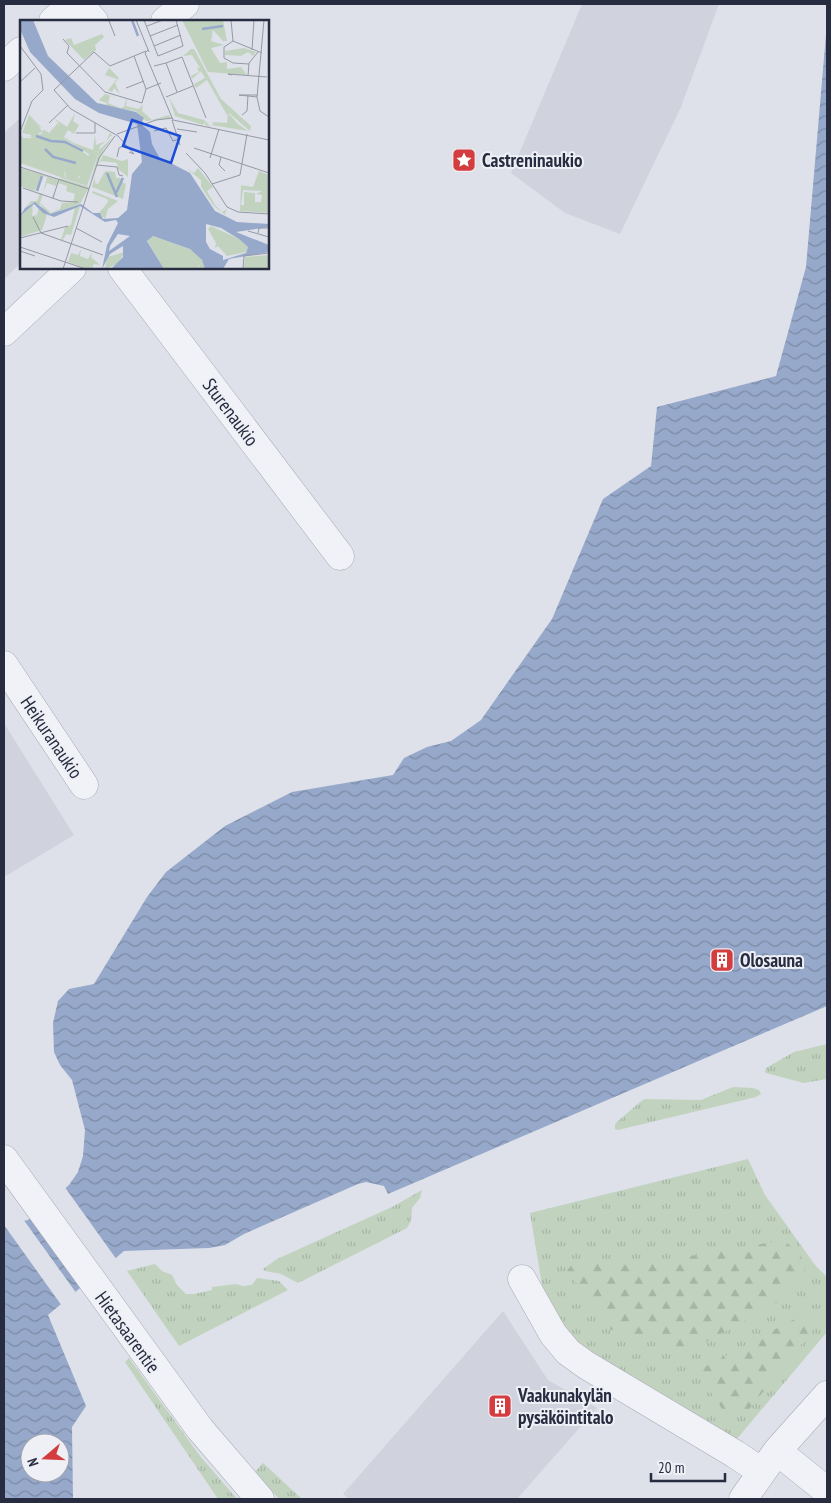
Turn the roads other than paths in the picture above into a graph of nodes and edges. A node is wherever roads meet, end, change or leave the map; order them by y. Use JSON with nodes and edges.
{"nodes":[{"id":1,"x":72,"y":4,"type":"edge"},
{"id":2,"x":78,"y":4,"type":"edge"},
{"id":3,"x":185,"y":4,"type":"edge"},
{"id":4,"x":54,"y":20,"type":"edge"},
{"id":5,"x":93,"y":20,"type":"edge"},
{"id":6,"x":166,"y":20,"type":"edge"},
{"id":7,"x":20,"y":52,"type":"edge"},
{"id":8,"x":4,"y":67,"type":"edge"},
{"id":9,"x":71,"y":269,"type":"edge"},
{"id":10,"x":123,"y":269,"type":"edge"},
{"id":11,"x":4,"y":332,"type":"edge"},
{"id":12,"x":340,"y":556,"type":"dead end"},
{"id":13,"x":4,"y":665,"type":"edge"},
{"id":14,"x":84,"y":785,"type":"dead end"},
{"id":15,"x":4,"y":1159,"type":"edge"},
{"id":16,"x":522,"y":1279,"type":"dead end"},
{"id":17,"x":827,"y":1395,"type":"edge"},
{"id":18,"x":770,"y":1462,"type":"junction"},
{"id":19,"x":827,"y":1490,"type":"edge"},
{"id":20,"x":260,"y":1499,"type":"edge"},
{"id":21,"x":743,"y":1499,"type":"edge"}],
"edges":[{"from":1,"to":4,"type":"street"},
{"from":2,"to":5,"type":"street"},
{"from":3,"to":6,"type":"street"},
{"from":7,"to":8,"type":"street"},
{"from":9,"to":11,"type":"street"},
{"from":10,"to":12,"type":"street","name":"Sturenaukio"},
{"from":13,"to":14,"type":"street","name":"Heikuranaukio"},
{"from":15,"to":20,"type":"street","name":"Hietasaarentie"},
{"from":16,"to":18,"type":"street"},
{"from":17,"to":18,"type":"street"},
{"from":18,"to":19,"type":"street"},
{"from":18,"to":21,"type":"street"}]}
